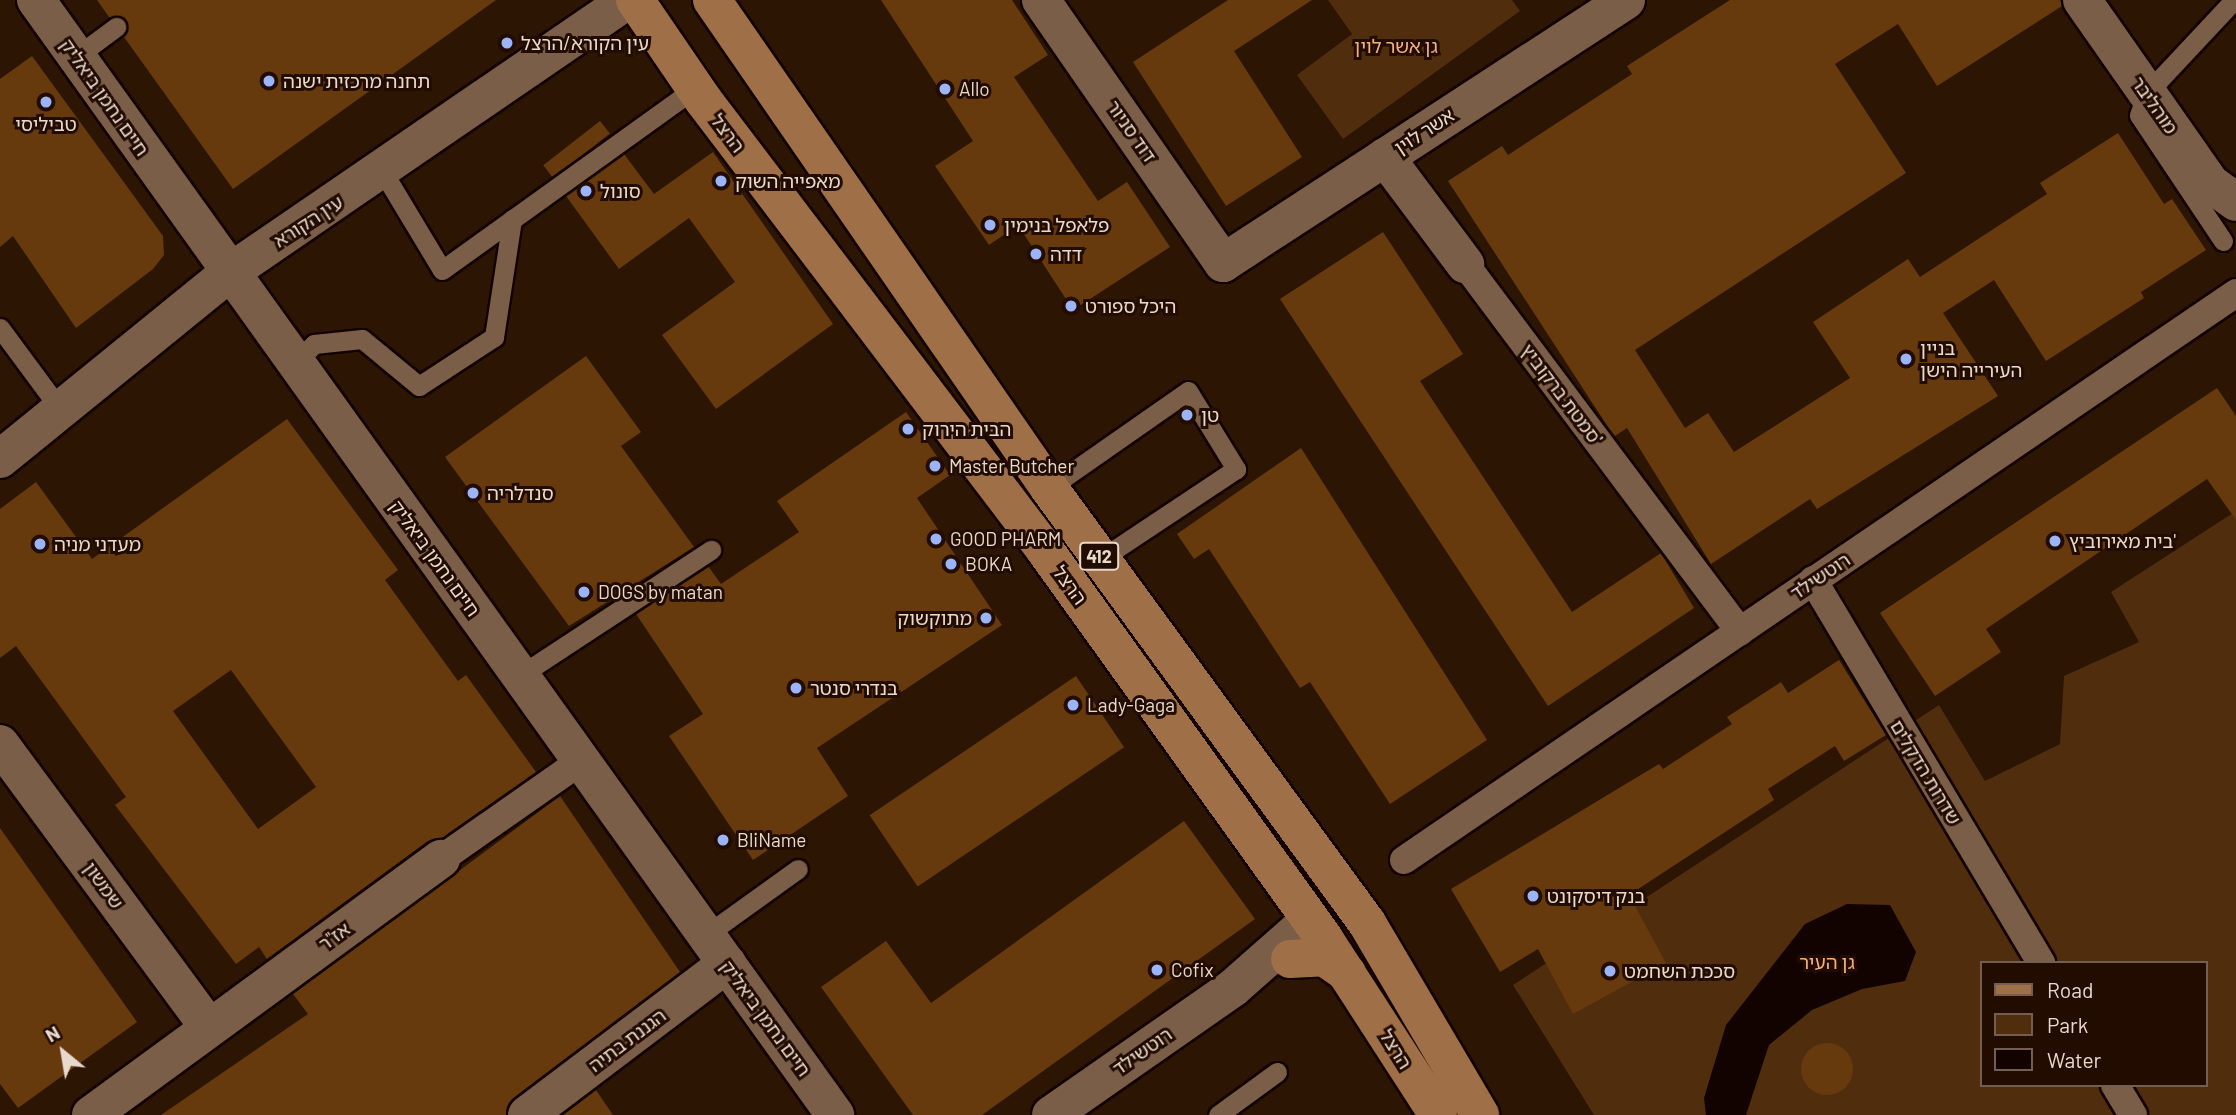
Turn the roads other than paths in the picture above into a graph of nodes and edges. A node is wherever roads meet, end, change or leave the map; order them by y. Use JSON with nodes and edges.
{"nodes":[{"id":1,"x":36,"y":0,"type":"edge"},
{"id":2,"x":628,"y":0,"type":"edge"},
{"id":3,"x":635,"y":0,"type":"edge"},
{"id":4,"x":712,"y":0,"type":"edge"},
{"id":5,"x":1041,"y":0,"type":"edge"},
{"id":6,"x":1626,"y":0,"type":"edge"},
{"id":7,"x":2082,"y":0,"type":"edge"},
{"id":8,"x":2234,"y":0,"type":"edge"},
{"id":9,"x":116,"y":27,"type":"dead end"},
{"id":10,"x":77,"y":56,"type":"junction"},
{"id":11,"x":2147,"y":93,"type":"junction"},
{"id":12,"x":704,"y":101,"type":"junction"},
{"id":13,"x":1385,"y":157,"type":"junction"},
{"id":14,"x":383,"y":172,"type":"junction"},
{"id":15,"x":2236,"y":202,"type":"edge"},
{"id":16,"x":512,"y":219,"type":"junction"},
{"id":17,"x":2223,"y":241,"type":"dead end"},
{"id":18,"x":1223,"y":262,"type":"joint"},
{"id":19,"x":1465,"y":264,"type":"joint"},
{"id":20,"x":229,"y":273,"type":"junction"},
{"id":21,"x":2236,"y":293,"type":"edge"},
{"id":22,"x":0,"y":328,"type":"edge"},
{"id":23,"x":295,"y":363,"type":"junction"},
{"id":24,"x":60,"y":409,"type":"junction"},
{"id":25,"x":0,"y":459,"type":"edge"},
{"id":26,"x":1049,"y":488,"type":"junction"},
{"id":27,"x":711,"y":550,"type":"dead end"},
{"id":28,"x":1101,"y":558,"type":"junction"},
{"id":29,"x":1813,"y":580,"type":"junction"},
{"id":30,"x":1740,"y":631,"type":"junction"},
{"id":31,"x":519,"y":676,"type":"junction"},
{"id":32,"x":0,"y":744,"type":"edge"},
{"id":33,"x":580,"y":761,"type":"junction"},
{"id":34,"x":441,"y":859,"type":"joint"},
{"id":35,"x":1404,"y":860,"type":"dead end"},
{"id":36,"x":798,"y":869,"type":"dead end"},
{"id":37,"x":1352,"y":905,"type":"junction"},
{"id":38,"x":1317,"y":928,"type":"junction"},
{"id":39,"x":717,"y":950,"type":"junction"},
{"id":40,"x":1290,"y":958,"type":"junction"},
{"id":41,"x":2040,"y":961,"type":"edge"},
{"id":42,"x":1347,"y":973,"type":"junction"},
{"id":43,"x":1233,"y":988,"type":"junction"},
{"id":44,"x":208,"y":1026,"type":"junction"},
{"id":45,"x":1277,"y":1072,"type":"dead end"},
{"id":46,"x":2116,"y":1087,"type":"edge"},
{"id":47,"x":91,"y":1115,"type":"edge"},
{"id":48,"x":527,"y":1115,"type":"edge"},
{"id":49,"x":835,"y":1115,"type":"edge"},
{"id":50,"x":1051,"y":1115,"type":"edge"},
{"id":51,"x":1217,"y":1115,"type":"edge"},
{"id":52,"x":1438,"y":1115,"type":"edge"},
{"id":53,"x":1480,"y":1115,"type":"edge"},
{"id":54,"x":2133,"y":1115,"type":"edge"}],
"edges":[{"from":1,"to":10,"type":"street","name":"חיים נחמן ביאליק"},
{"from":2,"to":14,"type":"street","name":"עין הקורא"},
{"from":3,"to":12,"type":"main road","name":"הרצל","number":"412"},
{"from":4,"to":26,"type":"main road","name":"הרצל","number":"412"},
{"from":5,"to":18,"type":"street","name":"דוד סניור"},
{"from":6,"to":13,"type":"street","name":"אשר לוין"},
{"from":7,"to":11,"type":"street","name":"מוהליבר"},
{"from":8,"to":11,"type":"lane"},
{"from":9,"to":10,"type":"lane"},
{"from":10,"to":20,"type":"street","name":"חיים נחמן ביאליק"},
{"from":11,"to":15,"type":"street","name":"מוהליבר"},
{"from":11,"to":17,"type":"lane"},
{"from":12,"to":16,"type":"lane"},
{"from":12,"to":38,"type":"main road","name":"הרצל","number":"412"},
{"from":13,"to":18,"type":"street","name":"אשר לוין"},
{"from":13,"to":19,"type":"street","name":"סמטת ברקוביץ'"},
{"from":14,"to":16,"type":"lane"},
{"from":14,"to":20,"type":"street","name":"עין הקורא"},
{"from":16,"to":23,"type":"lane"},
{"from":19,"to":30,"type":"street","name":"סמטת ברקוביץ'"},
{"from":20,"to":23,"type":"street","name":"חיים נחמן ביאליק"},
{"from":20,"to":24,"type":"street","name":"עין הקורא"},
{"from":21,"to":29,"type":"street","name":"רוטשילד"},
{"from":22,"to":24,"type":"lane"},
{"from":23,"to":31,"type":"street","name":"חיים נחמן ביאליק"},
{"from":24,"to":25,"type":"street","name":"עין הקורא"},
{"from":26,"to":28,"type":"main road","name":"הרצל","number":"412"},
{"from":26,"to":28,"type":"lane"},
{"from":27,"to":31,"type":"lane"},
{"from":28,"to":37,"type":"main road","name":"הרצל","number":"412"},
{"from":29,"to":30,"type":"street","name":"רוטשילד"},
{"from":29,"to":41,"type":"street","name":"שדרות הדקלים"},
{"from":30,"to":35,"type":"street","name":"רוטשילד"},
{"from":31,"to":33,"type":"street","name":"חיים נחמן ביאליק"},
{"from":32,"to":44,"type":"street","name":"שמשון"},
{"from":33,"to":34,"type":"street","name":"אז\"ר"},
{"from":33,"to":39,"type":"street","name":"חיים נחמן ביאליק"},
{"from":34,"to":44,"type":"street","name":"אז\"ר"},
{"from":36,"to":39,"type":"lane"},
{"from":37,"to":38,"type":"street","name":"רוטשילד"},
{"from":37,"to":53,"type":"main road","name":"הרצל","number":"412"},
{"from":38,"to":40,"type":"street","name":"רוטשילד"},
{"from":38,"to":42,"type":"main road","name":"הרצל","number":"412"},
{"from":38,"to":43,"type":"street","name":"רוטשילד"},
{"from":39,"to":48,"type":"street","name":"הגננת בתיה"},
{"from":39,"to":49,"type":"street","name":"חיים נחמן ביאליק"},
{"from":40,"to":42,"type":"main road"},
{"from":40,"to":43,"type":"street","name":"רוטשילד"},
{"from":42,"to":52,"type":"main road","name":"הרצל","number":"412"},
{"from":43,"to":50,"type":"street","name":"רוטשילד"},
{"from":44,"to":47,"type":"street","name":"אז\"ר"},
{"from":45,"to":51,"type":"lane"},
{"from":46,"to":54,"type":"street"}]}
